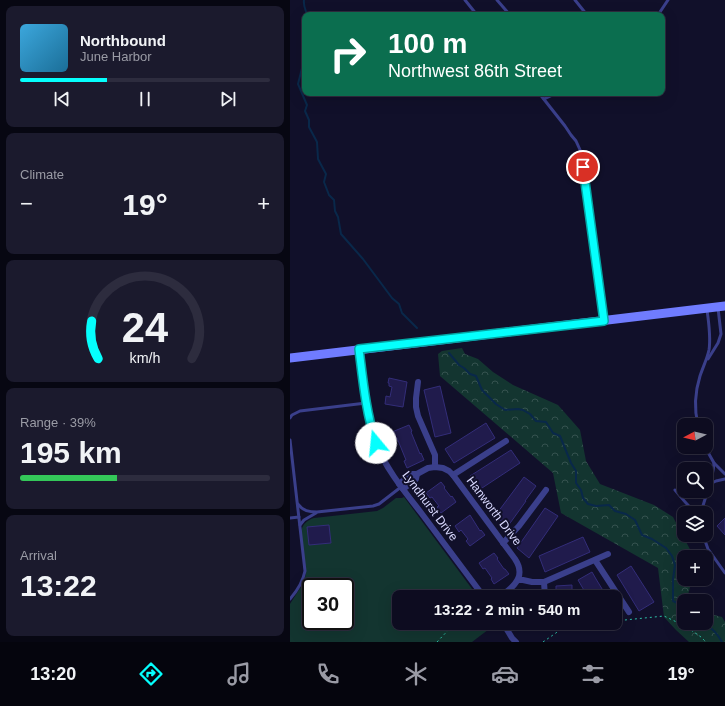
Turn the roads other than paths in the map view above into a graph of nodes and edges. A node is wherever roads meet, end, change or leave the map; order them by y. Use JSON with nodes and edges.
{"nodes":[{"id":1,"x":465,"y":0,"type":"edge"},
{"id":2,"x":497,"y":0,"type":"edge"},
{"id":3,"x":575,"y":0,"type":"edge"},
{"id":4,"x":668,"y":0,"type":"edge"},
{"id":5,"x":475,"y":12,"type":"edge"},
{"id":6,"x":507,"y":12,"type":"edge"},
{"id":7,"x":585,"y":12,"type":"edge"},
{"id":8,"x":660,"y":12,"type":"edge"},
{"id":9,"x":542,"y":96,"type":"edge"},
{"id":10,"x":550,"y":96,"type":"edge"},
{"id":11,"x":544,"y":99,"type":"junction"},
{"id":12,"x":721,"y":307,"type":"edge"},
{"id":13,"x":706,"y":308,"type":"junction"},
{"id":14,"x":604,"y":321,"type":"junction"},
{"id":15,"x":359,"y":349,"type":"junction"},
{"id":16,"x":290,"y":358,"type":"edge"},
{"id":17,"x":706,"y":360,"type":"junction"},
{"id":18,"x":418,"y":382,"type":"dead end"},
{"id":19,"x":366,"y":403,"type":"junction"},
{"id":20,"x":290,"y":418,"type":"edge"},
{"id":21,"x":696,"y":418,"type":"edge"},
{"id":22,"x":290,"y":440,"type":"edge"},
{"id":23,"x":506,"y":441,"type":"dead end"},
{"id":24,"x":709,"y":454,"type":"edge"},
{"id":25,"x":714,"y":464,"type":"junction"},
{"id":26,"x":434,"y":467,"type":"junction"},
{"id":27,"x":713,"y":470,"type":"edge"},
{"id":28,"x":725,"y":474,"type":"edge"},
{"id":29,"x":453,"y":475,"type":"junction"},
{"id":30,"x":725,"y":479,"type":"edge"},
{"id":31,"x":713,"y":482,"type":"edge"},
{"id":32,"x":401,"y":487,"type":"junction"},
{"id":33,"x":546,"y":490,"type":"dead end"},
{"id":34,"x":675,"y":490,"type":"dead end"},
{"id":35,"x":298,"y":502,"type":"junction"},
{"id":36,"x":688,"y":506,"type":"edge"},
{"id":37,"x":317,"y":512,"type":"junction"},
{"id":38,"x":299,"y":517,"type":"junction"},
{"id":39,"x":290,"y":518,"type":"edge"},
{"id":40,"x":300,"y":526,"type":"junction"},
{"id":41,"x":706,"y":542,"type":"edge"},
{"id":42,"x":504,"y":543,"type":"junction"},
{"id":43,"x":608,"y":554,"type":"dead end"},
{"id":44,"x":595,"y":560,"type":"junction"},
{"id":45,"x":725,"y":573,"type":"edge"},
{"id":46,"x":518,"y":580,"type":"junction"},
{"id":47,"x":544,"y":582,"type":"junction"},
{"id":48,"x":479,"y":590,"type":"edge"},
{"id":49,"x":509,"y":590,"type":"edge"},
{"id":50,"x":545,"y":590,"type":"edge"},
{"id":51,"x":290,"y":599,"type":"edge"},
{"id":52,"x":629,"y":612,"type":"dead end"},
{"id":53,"x":507,"y":630,"type":"edge"},
{"id":54,"x":513,"y":641,"type":"edge"}],
"edges":[{"from":1,"to":5,"type":"lane"},
{"from":2,"to":6,"type":"lane"},
{"from":3,"to":7,"type":"lane"},
{"from":4,"to":8,"type":"lane"},
{"from":9,"to":11,"type":"lane"},
{"from":10,"to":11,"type":"lane"},
{"from":11,"to":14,"type":"lane"},
{"from":12,"to":13,"type":"main road"},
{"from":12,"to":17,"type":"lane"},
{"from":13,"to":14,"type":"main road"},
{"from":13,"to":17,"type":"lane"},
{"from":14,"to":15,"type":"main road"},
{"from":15,"to":16,"type":"main road"},
{"from":15,"to":19,"type":"street","name":"Lyndhurst Drive"},
{"from":17,"to":21,"type":"lane"},
{"from":18,"to":26,"type":"street"},
{"from":19,"to":20,"type":"lane"},
{"from":19,"to":32,"type":"street","name":"Lyndhurst Drive"},
{"from":22,"to":35,"type":"lane"},
{"from":23,"to":29,"type":"street"},
{"from":24,"to":25,"type":"lane"},
{"from":25,"to":27,"type":"lane"},
{"from":25,"to":28,"type":"lane"},
{"from":26,"to":29,"type":"street","name":"Hanworth Drive"},
{"from":26,"to":32,"type":"street"},
{"from":29,"to":42,"type":"street","name":"Hanworth Drive"},
{"from":30,"to":31,"type":"lane"},
{"from":32,"to":37,"type":"lane"},
{"from":32,"to":48,"type":"street","name":"Lyndhurst Drive"},
{"from":33,"to":42,"type":"street"},
{"from":34,"to":36,"type":"lane"},
{"from":35,"to":37,"type":"lane"},
{"from":35,"to":38,"type":"lane"},
{"from":37,"to":40,"type":"lane"},
{"from":38,"to":39,"type":"lane"},
{"from":38,"to":40,"type":"lane"},
{"from":40,"to":51,"type":"lane"},
{"from":41,"to":45,"type":"lane"},
{"from":42,"to":46,"type":"street","name":"Hanworth Drive"},
{"from":43,"to":44,"type":"street"},
{"from":44,"to":47,"type":"street"},
{"from":44,"to":52,"type":"street"},
{"from":46,"to":47,"type":"street"},
{"from":46,"to":49,"type":"street"},
{"from":47,"to":50,"type":"street"},
{"from":53,"to":54,"type":"street"}]}
